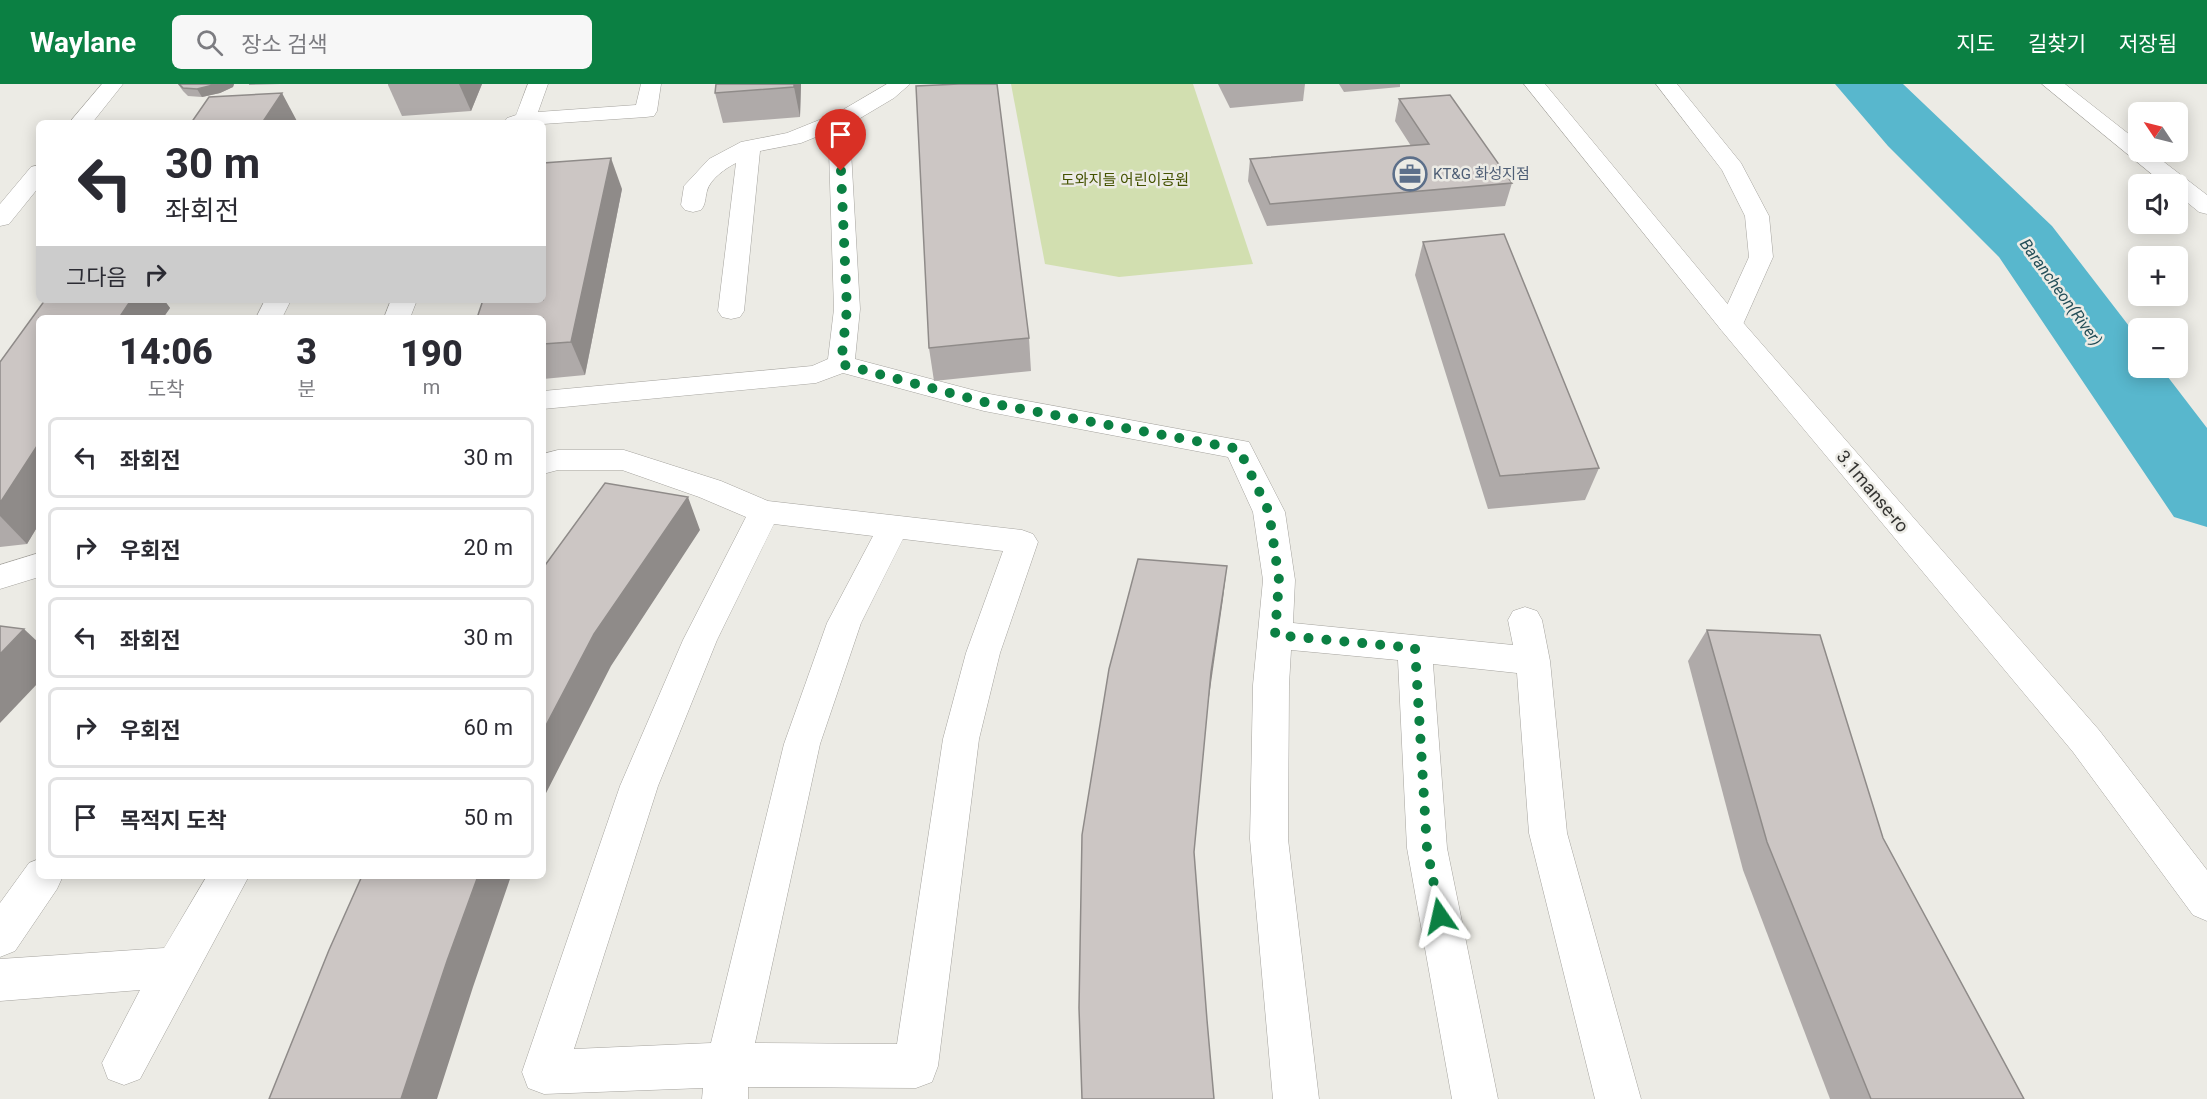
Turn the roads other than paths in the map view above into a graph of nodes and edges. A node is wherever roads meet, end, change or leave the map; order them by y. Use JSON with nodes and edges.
{"nodes":[{"id":1,"x":113,"y":84,"type":"edge"},
{"id":2,"x":538,"y":84,"type":"edge"},
{"id":3,"x":651,"y":84,"type":"edge"},
{"id":4,"x":900,"y":84,"type":"edge"},
{"id":5,"x":1534,"y":84,"type":"edge"},
{"id":6,"x":1666,"y":84,"type":"edge"},
{"id":7,"x":2052,"y":84,"type":"edge"},
{"id":8,"x":847,"y":117,"type":"junction"},
{"id":9,"x":83,"y":120,"type":"edge"},
{"id":10,"x":520,"y":120,"type":"edge"},
{"id":11,"x":533,"y":120,"type":"edge"},
{"id":12,"x":749,"y":147,"type":"junction"},
{"id":13,"x":36,"y":176,"type":"edge"},
{"id":14,"x":693,"y":205,"type":"dead end"},
{"id":15,"x":2207,"y":207,"type":"edge"},
{"id":16,"x":0,"y":219,"type":"edge"},
{"id":17,"x":731,"y":311,"type":"dead end"},
{"id":18,"x":1731,"y":325,"type":"junction"},
{"id":19,"x":841,"y":364,"type":"junction"},
{"id":20,"x":546,"y":400,"type":"edge"},
{"id":21,"x":546,"y":463,"type":"edge"},
{"id":22,"x":764,"y":512,"type":"junction"},
{"id":23,"x":894,"y":526,"type":"junction"},
{"id":24,"x":36,"y":566,"type":"edge"},
{"id":25,"x":0,"y":577,"type":"edge"},
{"id":26,"x":1524,"y":620,"type":"dead end"},
{"id":27,"x":1275,"y":635,"type":"junction"},
{"id":28,"x":1415,"y":648,"type":"junction"},
{"id":29,"x":1533,"y":661,"type":"junction"},
{"id":30,"x":42,"y":879,"type":"edge"},
{"id":31,"x":227,"y":879,"type":"edge"},
{"id":32,"x":2207,"y":902,"type":"edge"},
{"id":33,"x":0,"y":937,"type":"edge"},
{"id":34,"x":176,"y":967,"type":"junction"},
{"id":35,"x":0,"y":980,"type":"edge"},
{"id":36,"x":124,"y":1063,"type":"dead end"},
{"id":37,"x":726,"y":1082,"type":"edge"},
{"id":38,"x":1296,"y":1099,"type":"edge"},
{"id":39,"x":1475,"y":1099,"type":"edge"},
{"id":40,"x":1618,"y":1099,"type":"edge"}],
"edges":[{"from":1,"to":9,"type":"street"},
{"from":2,"to":10,"type":"street"},
{"from":3,"to":11,"type":"street"},
{"from":4,"to":8,"type":"street"},
{"from":5,"to":18,"type":"street","name":"3.1manse-ro"},
{"from":6,"to":18,"type":"street"},
{"from":7,"to":15,"type":"street"},
{"from":8,"to":12,"type":"street"},
{"from":8,"to":19,"type":"street"},
{"from":12,"to":14,"type":"street"},
{"from":12,"to":17,"type":"street"},
{"from":13,"to":16,"type":"street"},
{"from":18,"to":32,"type":"street","name":"3.1manse-ro"},
{"from":19,"to":20,"type":"street"},
{"from":19,"to":27,"type":"street"},
{"from":21,"to":22,"type":"street"},
{"from":22,"to":23,"type":"street"},
{"from":22,"to":37,"type":"street"},
{"from":23,"to":37,"type":"street"},
{"from":23,"to":37,"type":"street"},
{"from":24,"to":25,"type":"street"},
{"from":26,"to":29,"type":"street"},
{"from":27,"to":28,"type":"street"},
{"from":27,"to":38,"type":"street"},
{"from":28,"to":29,"type":"street"},
{"from":28,"to":39,"type":"street"},
{"from":29,"to":40,"type":"street"},
{"from":30,"to":33,"type":"street"},
{"from":31,"to":34,"type":"street"},
{"from":34,"to":35,"type":"street"},
{"from":34,"to":36,"type":"street"}]}
